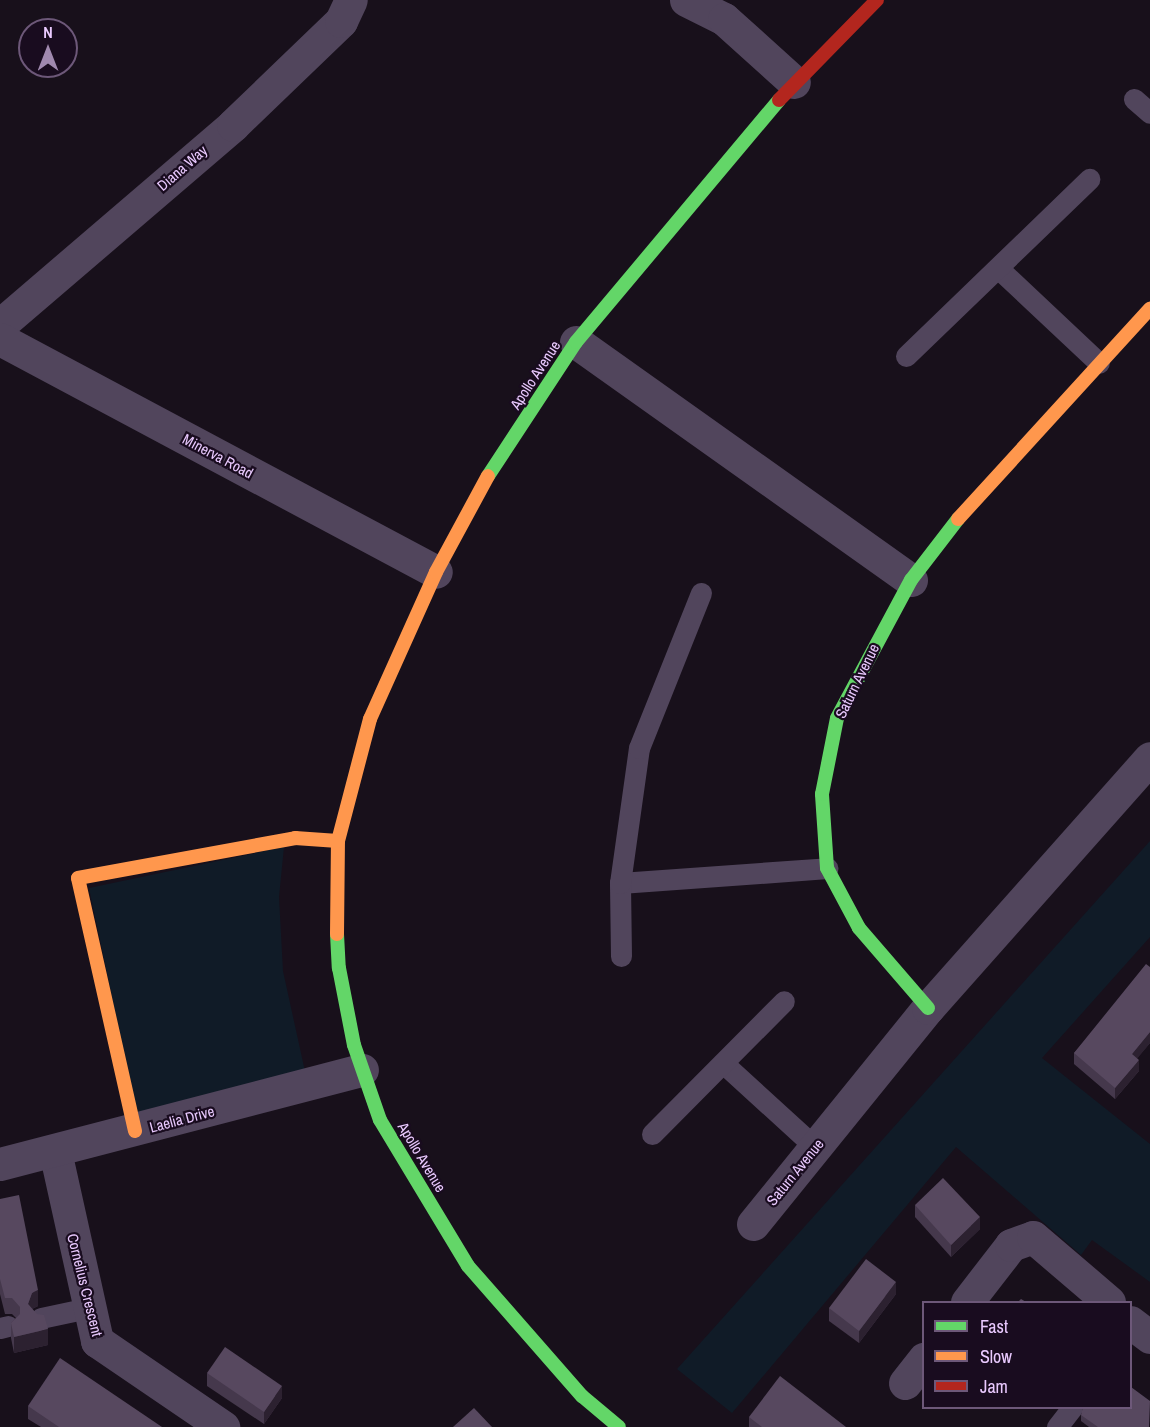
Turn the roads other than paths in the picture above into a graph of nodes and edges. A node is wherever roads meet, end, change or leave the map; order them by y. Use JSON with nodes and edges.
{"nodes":[{"id":1,"x":351,"y":0,"type":"edge"},
{"id":2,"x":686,"y":0,"type":"edge"},
{"id":3,"x":877,"y":0,"type":"edge"},
{"id":4,"x":794,"y":82,"type":"junction"},
{"id":5,"x":1089,"y":178,"type":"dead end"},
{"id":6,"x":999,"y":269,"type":"junction"},
{"id":7,"x":1149,"y":311,"type":"edge"},
{"id":8,"x":0,"y":325,"type":"edge"},
{"id":9,"x":0,"y":339,"type":"edge"},
{"id":10,"x":576,"y":342,"type":"junction"},
{"id":11,"x":906,"y":356,"type":"dead end"},
{"id":12,"x":1099,"y":363,"type":"junction"},
{"id":13,"x":436,"y":572,"type":"junction"},
{"id":14,"x":911,"y":580,"type":"junction"},
{"id":15,"x":701,"y":593,"type":"dead end"},
{"id":16,"x":1150,"y":758,"type":"edge"},
{"id":17,"x":338,"y":841,"type":"junction"},
{"id":18,"x":827,"y":868,"type":"junction"},
{"id":19,"x":620,"y":883,"type":"junction"},
{"id":20,"x":621,"y":956,"type":"dead end"},
{"id":21,"x":784,"y":1001,"type":"dead end"},
{"id":22,"x":928,"y":1008,"type":"junction"},
{"id":23,"x":723,"y":1063,"type":"junction"},
{"id":24,"x":362,"y":1070,"type":"junction"},
{"id":25,"x":135,"y":1131,"type":"junction"},
{"id":26,"x":652,"y":1134,"type":"dead end"},
{"id":27,"x":815,"y":1147,"type":"junction"},
{"id":28,"x":55,"y":1151,"type":"junction"},
{"id":29,"x":0,"y":1164,"type":"edge"},
{"id":30,"x":753,"y":1224,"type":"dead end"},
{"id":31,"x":968,"y":1301,"type":"edge"},
{"id":32,"x":1108,"y":1301,"type":"edge"},
{"id":33,"x":88,"y":1308,"type":"junction"},
{"id":34,"x":41,"y":1318,"type":"edge"},
{"id":35,"x":1070,"y":1409,"type":"edge"},
{"id":36,"x":223,"y":1427,"type":"edge"},
{"id":37,"x":619,"y":1427,"type":"edge"},
{"id":38,"x":1057,"y":1427,"type":"edge"}],
"edges":[{"from":1,"to":8,"type":"street","name":"Diana Way"},
{"from":2,"to":4,"type":"street"},
{"from":3,"to":4,"type":"street","name":"Apollo Avenue"},
{"from":4,"to":10,"type":"street","name":"Apollo Avenue"},
{"from":5,"to":6,"type":"lane"},
{"from":6,"to":11,"type":"lane"},
{"from":6,"to":12,"type":"lane"},
{"from":7,"to":12,"type":"street","name":"Saturn Avenue"},
{"from":9,"to":13,"type":"street","name":"Minerva Road"},
{"from":10,"to":13,"type":"street","name":"Apollo Avenue"},
{"from":10,"to":14,"type":"street"},
{"from":12,"to":14,"type":"street","name":"Saturn Avenue"},
{"from":13,"to":17,"type":"street","name":"Apollo Avenue"},
{"from":14,"to":18,"type":"street","name":"Saturn Avenue"},
{"from":15,"to":19,"type":"lane"},
{"from":16,"to":22,"type":"street","name":"Saturn Avenue"},
{"from":17,"to":24,"type":"street","name":"Apollo Avenue"},
{"from":17,"to":25,"type":"street"},
{"from":18,"to":19,"type":"lane"},
{"from":18,"to":22,"type":"street","name":"Saturn Avenue"},
{"from":19,"to":20,"type":"lane"},
{"from":21,"to":23,"type":"lane"},
{"from":22,"to":27,"type":"street","name":"Saturn Avenue"},
{"from":23,"to":26,"type":"lane"},
{"from":23,"to":27,"type":"lane"},
{"from":24,"to":25,"type":"street","name":"Laelia Drive"},
{"from":24,"to":37,"type":"street","name":"Apollo Avenue"},
{"from":25,"to":28,"type":"street","name":"Laelia Drive"},
{"from":27,"to":30,"type":"street","name":"Saturn Avenue"},
{"from":28,"to":29,"type":"street","name":"Laelia Drive"},
{"from":28,"to":33,"type":"street","name":"Cornelius Crescent"},
{"from":31,"to":32,"type":"street"},
{"from":33,"to":34,"type":"lane"},
{"from":33,"to":36,"type":"street","name":"Cornelius Crescent"},
{"from":35,"to":38,"type":"lane"}]}
